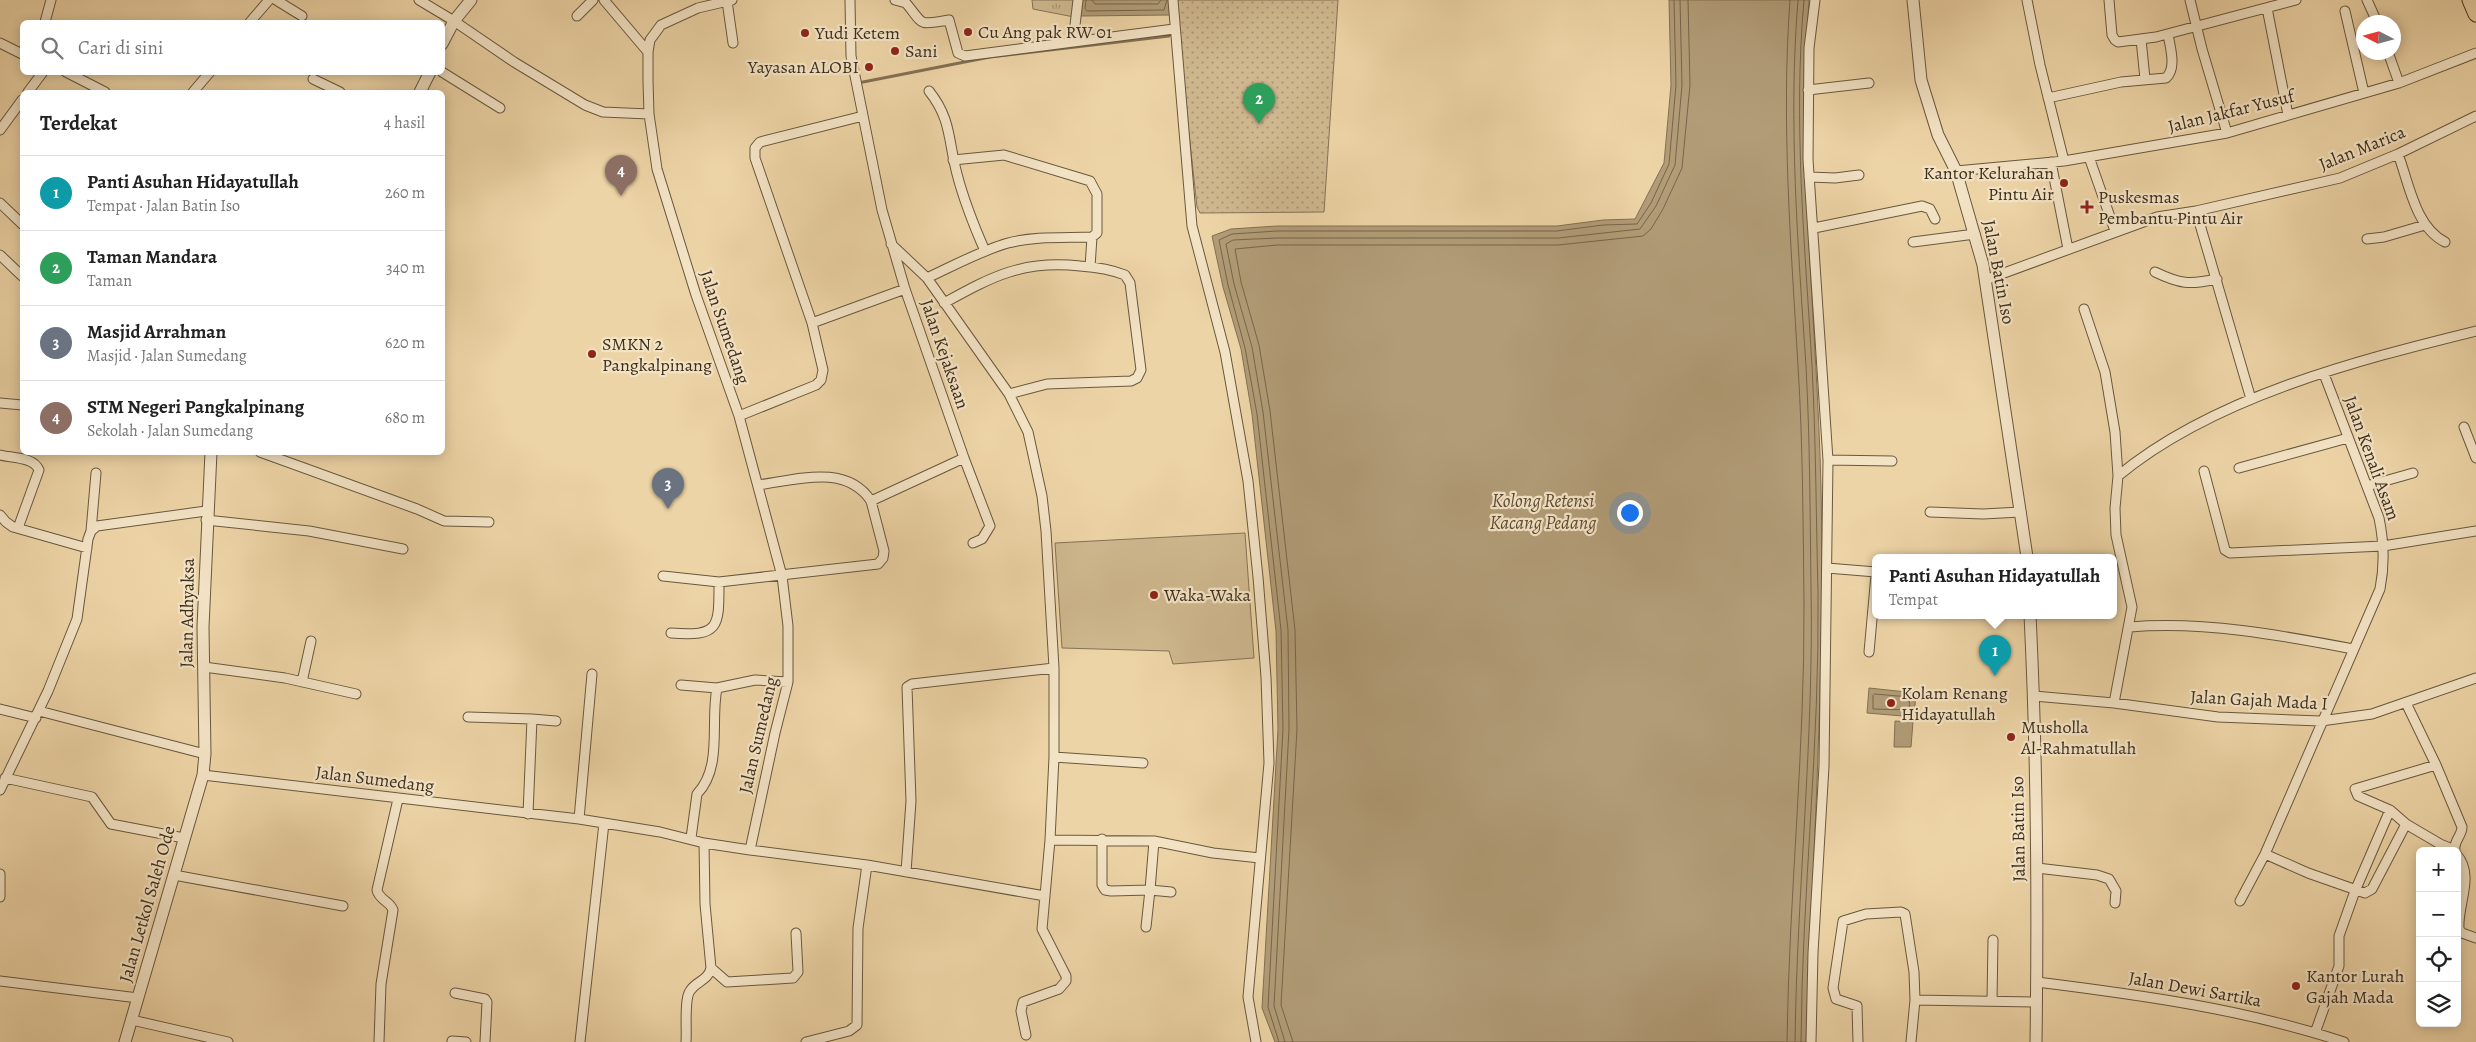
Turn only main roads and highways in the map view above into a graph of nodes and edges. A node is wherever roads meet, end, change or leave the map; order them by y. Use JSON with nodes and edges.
{"nodes":[{"id":1,"x":2470,"y":0,"type":"edge"},
{"id":2,"x":2476,"y":14,"type":"edge"}],
"edges":[{"from":1,"to":2,"type":"highway"}]}
